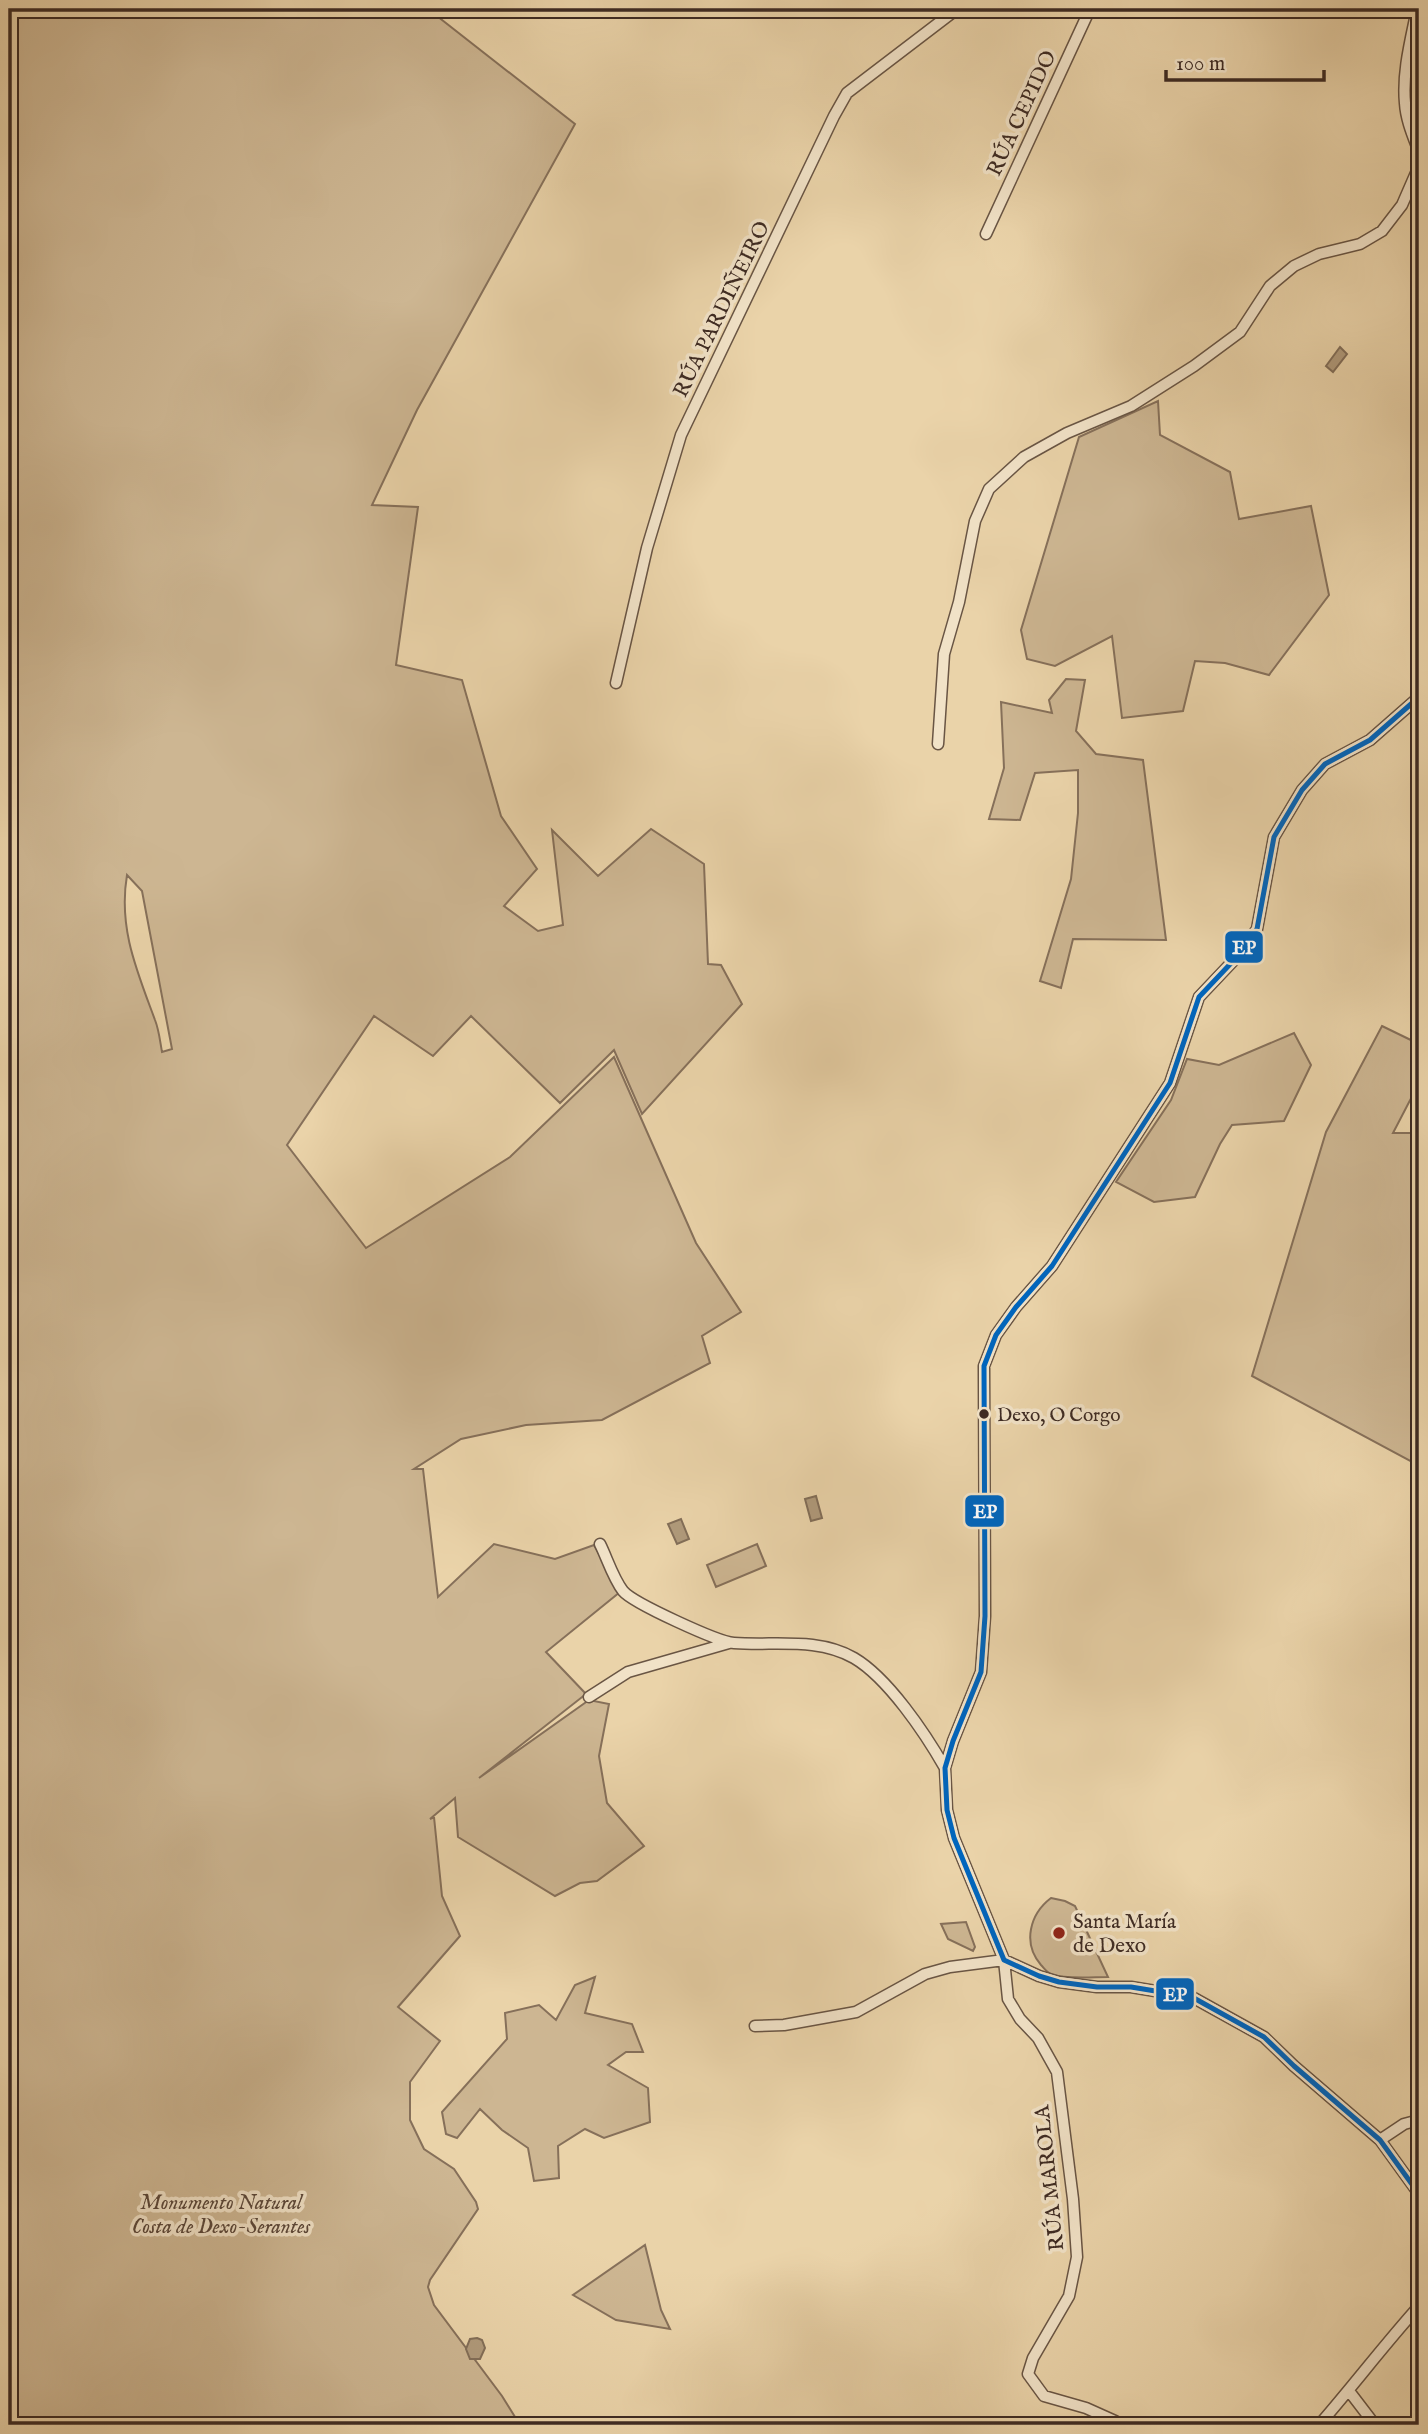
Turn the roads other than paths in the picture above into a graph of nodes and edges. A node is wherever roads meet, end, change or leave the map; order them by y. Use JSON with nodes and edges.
{"nodes":[{"id":1,"x":957,"y":9,"type":"edge"},
{"id":2,"x":1090,"y":9,"type":"edge"},
{"id":3,"x":1418,"y":9,"type":"edge"},
{"id":4,"x":1419,"y":152,"type":"edge"},
{"id":5,"x":1419,"y":166,"type":"edge"},
{"id":6,"x":986,"y":234,"type":"dead end"},
{"id":7,"x":617,"y":683,"type":"dead end"},
{"id":8,"x":1419,"y":697,"type":"edge"},
{"id":9,"x":938,"y":744,"type":"dead end"},
{"id":10,"x":600,"y":1544,"type":"dead end"},
{"id":11,"x":729,"y":1643,"type":"junction"},
{"id":12,"x":589,"y":1697,"type":"dead end"},
{"id":13,"x":945,"y":1768,"type":"junction"},
{"id":14,"x":1004,"y":1960,"type":"junction"},
{"id":15,"x":755,"y":2026,"type":"dead end"},
{"id":16,"x":1419,"y":2120,"type":"edge"},
{"id":17,"x":1380,"y":2140,"type":"junction"},
{"id":18,"x":1419,"y":2194,"type":"edge"},
{"id":19,"x":1419,"y":2306,"type":"edge"},
{"id":20,"x":1349,"y":2391,"type":"junction"},
{"id":21,"x":1118,"y":2425,"type":"edge"},
{"id":22,"x":1318,"y":2425,"type":"edge"},
{"id":23,"x":1375,"y":2425,"type":"edge"}],
"edges":[{"from":1,"to":7,"type":"street","name":"RÚA PARDIÑEIRO"},
{"from":2,"to":6,"type":"street","name":"RÚA CEPIDO"},
{"from":3,"to":4,"type":"street"},
{"from":5,"to":9,"type":"street"},
{"from":8,"to":13,"type":"street"},
{"from":10,"to":11,"type":"street"},
{"from":11,"to":12,"type":"street"},
{"from":11,"to":13,"type":"street"},
{"from":13,"to":14,"type":"street"},
{"from":14,"to":15,"type":"street"},
{"from":14,"to":17,"type":"street"},
{"from":14,"to":21,"type":"street","name":"RÚA MAROLA"},
{"from":16,"to":17,"type":"street"},
{"from":17,"to":18,"type":"street"},
{"from":19,"to":20,"type":"street"},
{"from":20,"to":22,"type":"street"},
{"from":20,"to":23,"type":"street"}]}
